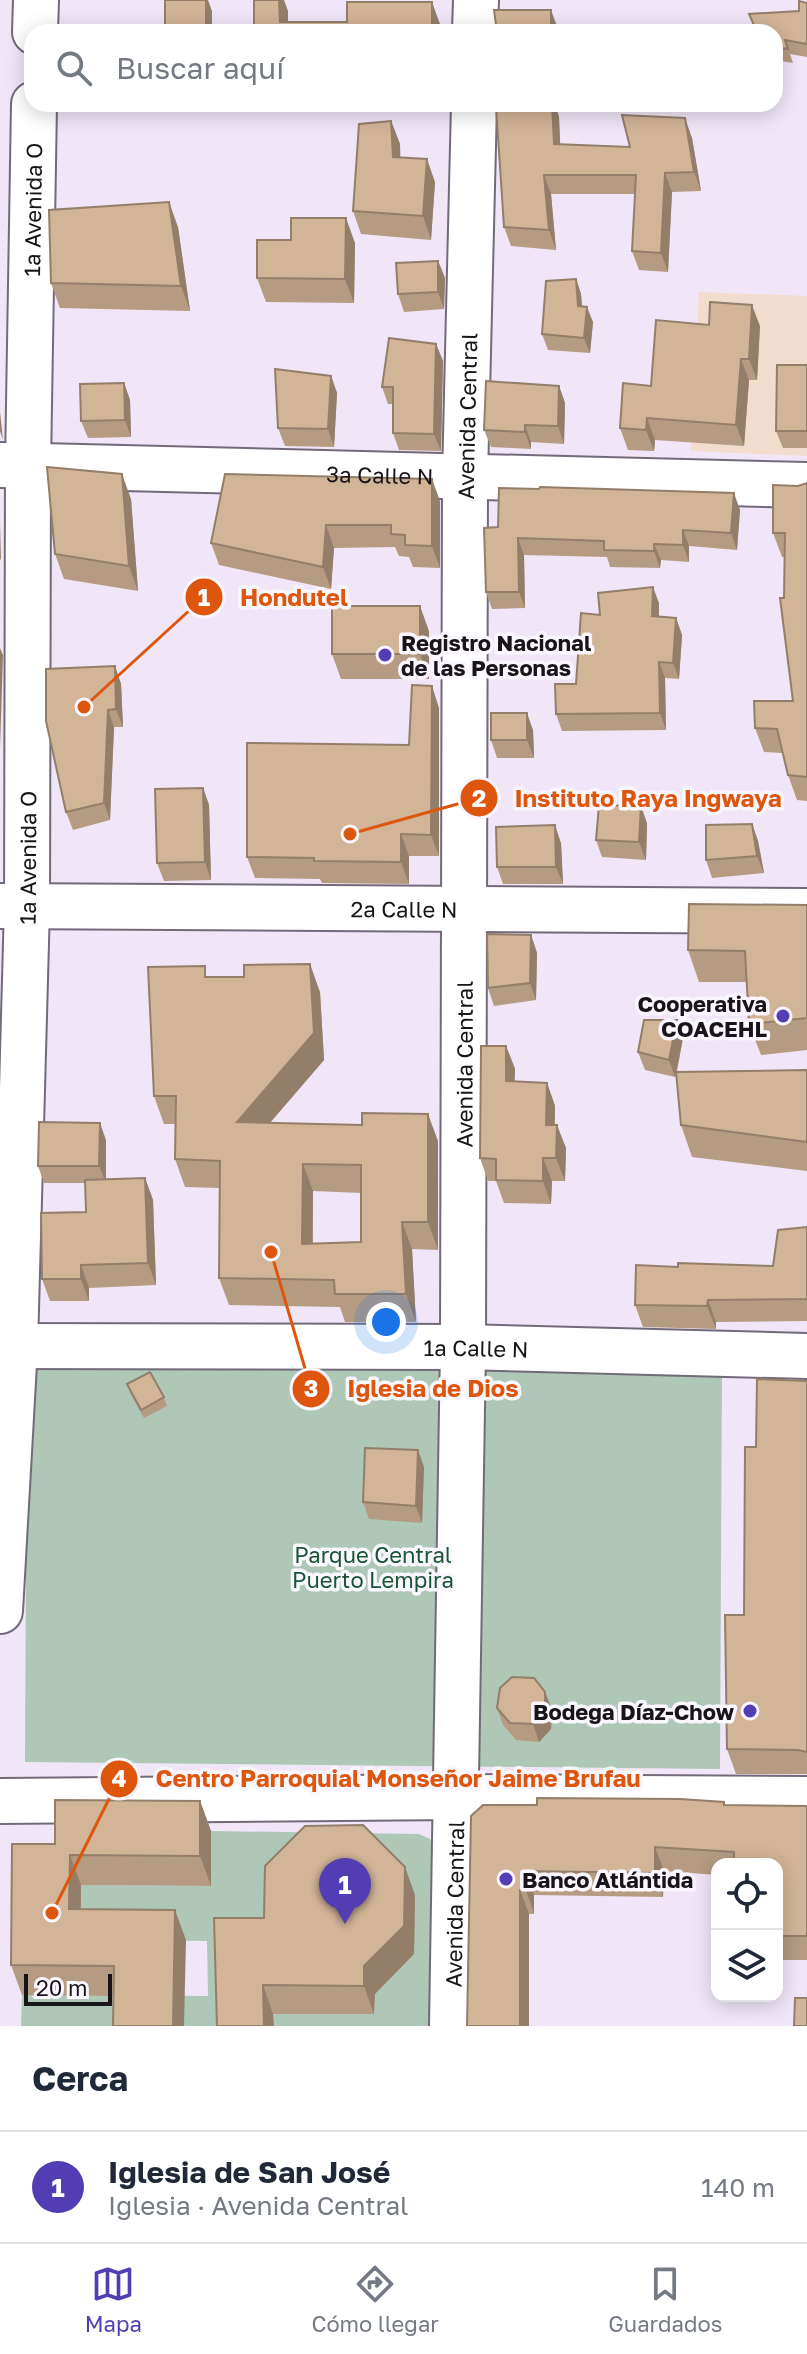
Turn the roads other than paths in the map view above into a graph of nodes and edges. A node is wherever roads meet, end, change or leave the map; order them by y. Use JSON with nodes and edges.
{"nodes":[{"id":1,"x":36,"y":0,"type":"edge"},
{"id":2,"x":476,"y":0,"type":"edge"},
{"id":3,"x":35,"y":24,"type":"edge"},
{"id":4,"x":475,"y":24,"type":"edge"},
{"id":5,"x":34,"y":112,"type":"edge"},
{"id":6,"x":474,"y":112,"type":"edge"},
{"id":7,"x":14,"y":465,"type":"edge"},
{"id":8,"x":465,"y":477,"type":"junction"},
{"id":9,"x":807,"y":485,"type":"edge"},
{"id":10,"x":14,"y":906,"type":"edge"},
{"id":11,"x":466,"y":908,"type":"junction"},
{"id":12,"x":807,"y":911,"type":"edge"},
{"id":13,"x":8,"y":1346,"type":"edge"},
{"id":14,"x":463,"y":1347,"type":"junction"},
{"id":15,"x":807,"y":1356,"type":"edge"},
{"id":16,"x":0,"y":1611,"type":"edge"},
{"id":17,"x":455,"y":1797,"type":"junction"},
{"id":18,"x":807,"y":1799,"type":"edge"},
{"id":19,"x":0,"y":1801,"type":"edge"},
{"id":20,"x":452,"y":2026,"type":"edge"}],
"edges":[{"from":1,"to":3,"type":"street"},
{"from":2,"to":4,"type":"street"},
{"from":5,"to":7,"type":"street","name":"1a Avenida O"},
{"from":6,"to":8,"type":"street","name":"Avenida Central"},
{"from":7,"to":8,"type":"street","name":"3a Calle N"},
{"from":7,"to":10,"type":"street","name":"1a Avenida O"},
{"from":8,"to":9,"type":"street","name":"3a Calle N"},
{"from":8,"to":11,"type":"street","name":"Avenida Central"},
{"from":10,"to":11,"type":"street","name":"2a Calle N"},
{"from":10,"to":13,"type":"street","name":"1a Avenida O"},
{"from":11,"to":12,"type":"street","name":"2a Calle N"},
{"from":11,"to":14,"type":"street","name":"Avenida Central"},
{"from":13,"to":14,"type":"street","name":"1a Calle N"},
{"from":13,"to":16,"type":"street","name":"1a Avenida O"},
{"from":14,"to":15,"type":"street","name":"1a Calle N"},
{"from":14,"to":17,"type":"street","name":"Avenida Central"},
{"from":17,"to":18,"type":"street"},
{"from":17,"to":19,"type":"street"},
{"from":17,"to":20,"type":"street","name":"Avenida Central"}]}
